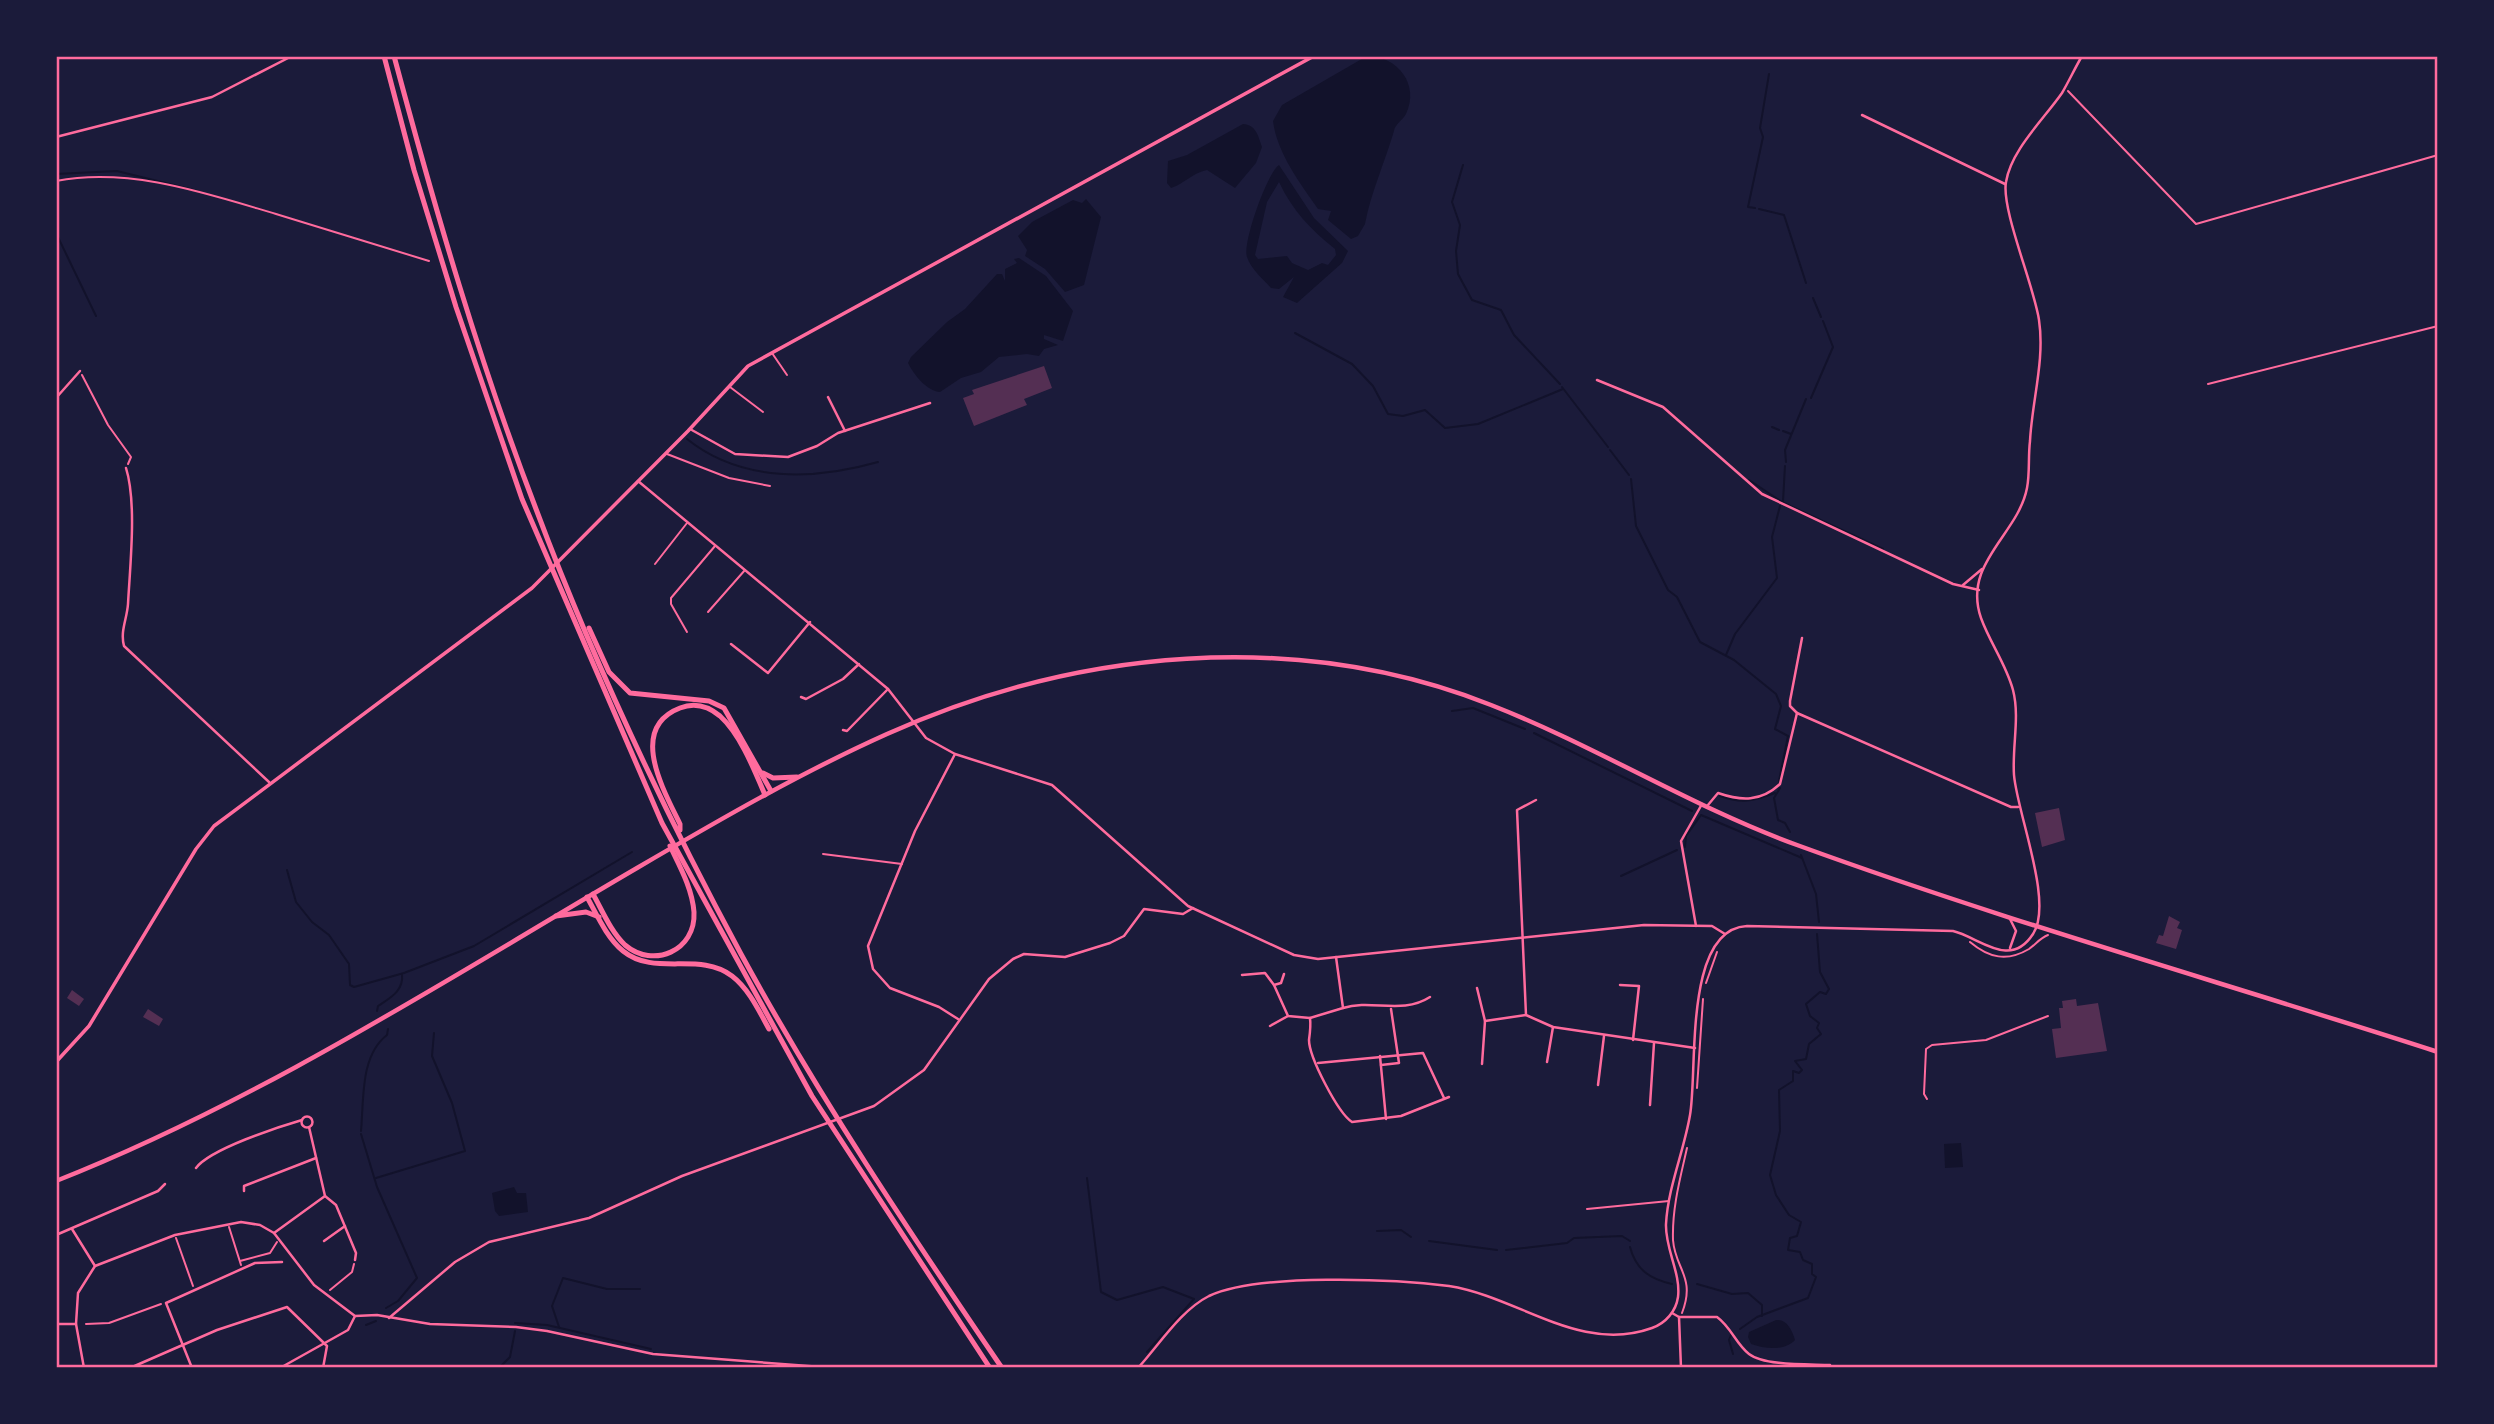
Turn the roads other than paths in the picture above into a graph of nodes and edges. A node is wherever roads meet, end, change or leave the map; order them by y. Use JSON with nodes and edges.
{"nodes":[{"id":1,"x":292,"y":56,"type":"edge"},
{"id":2,"x":384,"y":56,"type":"edge"},
{"id":3,"x":394,"y":56,"type":"edge"},
{"id":4,"x":1314,"y":56,"type":"edge"},
{"id":5,"x":2082,"y":56,"type":"edge"},
{"id":6,"x":1862,"y":115,"type":"dead end"},
{"id":7,"x":56,"y":137,"type":"edge"},
{"id":8,"x":2005,"y":184,"type":"junction"},
{"id":9,"x":771,"y":352,"type":"junction"},
{"id":10,"x":80,"y":371,"type":"road end"},
{"id":11,"x":787,"y":375,"type":"dead end"},
{"id":12,"x":1597,"y":380,"type":"dead end"},
{"id":13,"x":729,"y":386,"type":"junction"},
{"id":14,"x":828,"y":397,"type":"dead end"},
{"id":15,"x":56,"y":398,"type":"edge"},
{"id":16,"x":930,"y":403,"type":"dead end"},
{"id":17,"x":763,"y":412,"type":"dead end"},
{"id":18,"x":689,"y":430,"type":"junction"},
{"id":19,"x":845,"y":431,"type":"junction"},
{"id":20,"x":666,"y":453,"type":"junction"},
{"id":21,"x":127,"y":468,"type":"road end"},
{"id":22,"x":638,"y":481,"type":"junction"},
{"id":23,"x":770,"y":486,"type":"dead end"},
{"id":24,"x":688,"y":522,"type":"junction"},
{"id":25,"x":716,"y":545,"type":"junction"},
{"id":26,"x":655,"y":564,"type":"dead end"},
{"id":27,"x":745,"y":569,"type":"junction"},
{"id":28,"x":1982,"y":569,"type":"junction"},
{"id":29,"x":1963,"y":585,"type":"junction"},
{"id":30,"x":1979,"y":590,"type":"junction"},
{"id":31,"x":578,"y":612,"type":"junction"},
{"id":32,"x":708,"y":612,"type":"dead end"},
{"id":33,"x":810,"y":622,"type":"junction"},
{"id":34,"x":687,"y":632,"type":"dead end"},
{"id":35,"x":1802,"y":638,"type":"dead end"},
{"id":36,"x":731,"y":644,"type":"dead end"},
{"id":37,"x":859,"y":664,"type":"junction"},
{"id":38,"x":888,"y":689,"type":"junction"},
{"id":39,"x":801,"y":697,"type":"dead end"},
{"id":40,"x":1797,"y":713,"type":"junction"},
{"id":41,"x":843,"y":730,"type":"dead end"},
{"id":42,"x":955,"y":754,"type":"junction"},
{"id":43,"x":761,"y":772,"type":"junction"},
{"id":44,"x":797,"y":777,"type":"junction"},
{"id":45,"x":269,"y":782,"type":"junction"},
{"id":46,"x":771,"y":791,"type":"junction"},
{"id":47,"x":765,"y":794,"type":"junction"},
{"id":48,"x":1536,"y":800,"type":"dead end"},
{"id":49,"x":1705,"y":804,"type":"junction"},
{"id":50,"x":2018,"y":807,"type":"junction"},
{"id":51,"x":662,"y":823,"type":"junction"},
{"id":52,"x":680,"y":833,"type":"junction"},
{"id":53,"x":823,"y":854,"type":"dead end"},
{"id":54,"x":903,"y":864,"type":"junction"},
{"id":55,"x":593,"y":894,"type":"junction"},
{"id":56,"x":587,"y":897,"type":"junction"},
{"id":57,"x":1193,"y":908,"type":"junction"},
{"id":58,"x":2007,"y":914,"type":"junction"},
{"id":59,"x":556,"y":916,"type":"junction"},
{"id":60,"x":599,"y":917,"type":"junction"},
{"id":61,"x":2038,"y":925,"type":"junction"},
{"id":62,"x":1696,"y":926,"type":"junction"},
{"id":63,"x":1725,"y":934,"type":"junction"},
{"id":64,"x":1524,"y":937,"type":"junction"},
{"id":65,"x":2007,"y":950,"type":"junction"},
{"id":66,"x":1336,"y":957,"type":"junction"},
{"id":67,"x":2008,"y":957,"type":"road end"},
{"id":68,"x":1284,"y":974,"type":"dead end"},
{"id":69,"x":1241,"y":975,"type":"dead end"},
{"id":70,"x":1274,"y":985,"type":"junction"},
{"id":71,"x":1620,"y":985,"type":"dead end"},
{"id":72,"x":1477,"y":988,"type":"dead end"},
{"id":73,"x":1430,"y":997,"type":"dead end"},
{"id":74,"x":1343,"y":1008,"type":"junction"},
{"id":75,"x":1391,"y":1009,"type":"junction"},
{"id":76,"x":1526,"y":1015,"type":"junction"},
{"id":77,"x":1288,"y":1016,"type":"junction"},
{"id":78,"x":1310,"y":1018,"type":"junction"},
{"id":79,"x":958,"y":1020,"type":"junction"},
{"id":80,"x":1485,"y":1021,"type":"junction"},
{"id":81,"x":1270,"y":1026,"type":"dead end"},
{"id":82,"x":1553,"y":1027,"type":"junction"},
{"id":83,"x":1604,"y":1036,"type":"junction"},
{"id":84,"x":1633,"y":1040,"type":"junction"},
{"id":85,"x":1654,"y":1043,"type":"junction"},
{"id":86,"x":1695,"y":1048,"type":"junction"},
{"id":87,"x":2438,"y":1052,"type":"edge"},
{"id":88,"x":1397,"y":1053,"type":"junction"},
{"id":89,"x":1380,"y":1055,"type":"junction"},
{"id":90,"x":789,"y":1057,"type":"junction"},
{"id":91,"x":56,"y":1062,"type":"edge"},
{"id":92,"x":1547,"y":1062,"type":"dead end"},
{"id":93,"x":1318,"y":1063,"type":"junction"},
{"id":94,"x":1482,"y":1064,"type":"dead end"},
{"id":95,"x":1381,"y":1065,"type":"junction"},
{"id":96,"x":1598,"y":1085,"type":"dead end"},
{"id":97,"x":1449,"y":1097,"type":"dead end"},
{"id":98,"x":1444,"y":1098,"type":"junction"},
{"id":99,"x":1650,"y":1105,"type":"dead end"},
{"id":100,"x":1386,"y":1119,"type":"junction"},
{"id":101,"x":302,"y":1120,"type":"junction"},
{"id":102,"x":309,"y":1127,"type":"junction"},
{"id":103,"x":316,"y":1158,"type":"junction"},
{"id":104,"x":196,"y":1168,"type":"dead end"},
{"id":105,"x":56,"y":1181,"type":"edge"},
{"id":106,"x":165,"y":1184,"type":"dead end"},
{"id":107,"x":244,"y":1191,"type":"dead end"},
{"id":108,"x":325,"y":1196,"type":"junction"},
{"id":109,"x":1670,"y":1201,"type":"junction"},
{"id":110,"x":1587,"y":1209,"type":"dead end"},
{"id":111,"x":345,"y":1226,"type":"junction"},
{"id":112,"x":72,"y":1229,"type":"junction"},
{"id":113,"x":274,"y":1233,"type":"junction"},
{"id":114,"x":56,"y":1235,"type":"edge"},
{"id":115,"x":324,"y":1241,"type":"dead end"},
{"id":116,"x":355,"y":1260,"type":"road end"},
{"id":117,"x":282,"y":1262,"type":"dead end"},
{"id":118,"x":95,"y":1266,"type":"junction"},
{"id":119,"x":1672,"y":1313,"type":"junction"},
{"id":120,"x":355,"y":1316,"type":"junction"},
{"id":121,"x":1679,"y":1317,"type":"junction"},
{"id":122,"x":389,"y":1318,"type":"junction"},
{"id":123,"x":56,"y":1324,"type":"edge"},
{"id":124,"x":76,"y":1324,"type":"junction"},
{"id":125,"x":182,"y":1344,"type":"junction"},
{"id":126,"x":322,"y":1345,"type":"junction"},
{"id":127,"x":1830,"y":1365,"type":"dead end"},
{"id":128,"x":84,"y":1368,"type":"edge"},
{"id":129,"x":130,"y":1368,"type":"edge"},
{"id":130,"x":192,"y":1368,"type":"edge"},
{"id":131,"x":280,"y":1368,"type":"edge"},
{"id":132,"x":323,"y":1368,"type":"edge"},
{"id":133,"x":835,"y":1368,"type":"edge"},
{"id":134,"x":990,"y":1368,"type":"edge"},
{"id":135,"x":1002,"y":1368,"type":"edge"},
{"id":136,"x":1138,"y":1368,"type":"edge"},
{"id":137,"x":1681,"y":1368,"type":"edge"}],
"edges":[{"from":1,"to":7,"type":"street"},
{"from":2,"to":51,"type":"highway"},
{"from":3,"to":31,"type":"highway"},
{"from":4,"to":9,"type":"street"},
{"from":5,"to":8,"type":"street"},
{"from":6,"to":8,"type":"street"},
{"from":8,"to":28,"type":"street"},
{"from":9,"to":11,"type":"lane"},
{"from":9,"to":13,"type":"street"},
{"from":10,"to":15,"type":"street"},
{"from":12,"to":29,"type":"street"},
{"from":13,"to":17,"type":"lane"},
{"from":13,"to":18,"type":"street"},
{"from":14,"to":19,"type":"street"},
{"from":16,"to":19,"type":"street"},
{"from":18,"to":19,"type":"street"},
{"from":18,"to":20,"type":"street"},
{"from":20,"to":22,"type":"street"},
{"from":20,"to":23,"type":"lane"},
{"from":21,"to":45,"type":"street"},
{"from":22,"to":24,"type":"street"},
{"from":22,"to":45,"type":"street"},
{"from":24,"to":25,"type":"street"},
{"from":24,"to":26,"type":"lane"},
{"from":25,"to":27,"type":"street"},
{"from":25,"to":34,"type":"lane"},
{"from":27,"to":32,"type":"lane"},
{"from":27,"to":33,"type":"street"},
{"from":28,"to":29,"type":"street"},
{"from":28,"to":30,"type":"street"},
{"from":29,"to":30,"type":"street"},
{"from":30,"to":50,"type":"street"},
{"from":31,"to":43,"type":"highway"},
{"from":31,"to":52,"type":"highway"},
{"from":33,"to":36,"type":"street"},
{"from":33,"to":37,"type":"street"},
{"from":35,"to":40,"type":"street"},
{"from":37,"to":38,"type":"street"},
{"from":37,"to":39,"type":"street"},
{"from":38,"to":41,"type":"street"},
{"from":38,"to":42,"type":"street"},
{"from":40,"to":49,"type":"street"},
{"from":40,"to":50,"type":"street"},
{"from":42,"to":54,"type":"street"},
{"from":42,"to":57,"type":"street"},
{"from":43,"to":44,"type":"highway"},
{"from":43,"to":46,"type":"highway"},
{"from":44,"to":46,"type":"main road"},
{"from":44,"to":49,"type":"main road"},
{"from":45,"to":91,"type":"street"},
{"from":46,"to":47,"type":"main road"},
{"from":47,"to":52,"type":"highway"},
{"from":47,"to":55,"type":"main road"},
{"from":48,"to":64,"type":"street"},
{"from":49,"to":58,"type":"main road"},
{"from":49,"to":62,"type":"street"},
{"from":50,"to":61,"type":"street"},
{"from":51,"to":55,"type":"highway"},
{"from":51,"to":90,"type":"highway"},
{"from":52,"to":135,"type":"highway"},
{"from":53,"to":54,"type":"lane"},
{"from":54,"to":79,"type":"street"},
{"from":55,"to":56,"type":"main road"},
{"from":56,"to":59,"type":"main road"},
{"from":56,"to":60,"type":"highway"},
{"from":57,"to":66,"type":"street"},
{"from":57,"to":79,"type":"street"},
{"from":58,"to":61,"type":"main road"},
{"from":58,"to":65,"type":"street"},
{"from":59,"to":60,"type":"highway"},
{"from":59,"to":105,"type":"main road"},
{"from":60,"to":90,"type":"highway"},
{"from":61,"to":65,"type":"street"},
{"from":61,"to":87,"type":"main road"},
{"from":62,"to":63,"type":"street"},
{"from":62,"to":64,"type":"street"},
{"from":63,"to":65,"type":"street"},
{"from":63,"to":86,"type":"street"},
{"from":64,"to":66,"type":"street"},
{"from":64,"to":76,"type":"street"},
{"from":65,"to":67,"type":"lane"},
{"from":66,"to":74,"type":"street"},
{"from":68,"to":70,"type":"street"},
{"from":69,"to":70,"type":"street"},
{"from":70,"to":77,"type":"street"},
{"from":71,"to":84,"type":"street"},
{"from":72,"to":80,"type":"street"},
{"from":73,"to":75,"type":"street"},
{"from":74,"to":75,"type":"street"},
{"from":74,"to":78,"type":"street"},
{"from":75,"to":88,"type":"street"},
{"from":76,"to":80,"type":"street"},
{"from":76,"to":82,"type":"street"},
{"from":77,"to":78,"type":"street"},
{"from":77,"to":81,"type":"street"},
{"from":78,"to":93,"type":"street"},
{"from":79,"to":122,"type":"street"},
{"from":80,"to":94,"type":"street"},
{"from":82,"to":83,"type":"street"},
{"from":82,"to":92,"type":"street"},
{"from":83,"to":84,"type":"street"},
{"from":83,"to":96,"type":"street"},
{"from":84,"to":85,"type":"street"},
{"from":85,"to":86,"type":"street"},
{"from":85,"to":99,"type":"street"},
{"from":86,"to":109,"type":"street"},
{"from":88,"to":89,"type":"street"},
{"from":88,"to":95,"type":"street"},
{"from":88,"to":98,"type":"street"},
{"from":89,"to":93,"type":"street"},
{"from":89,"to":95,"type":"street"},
{"from":90,"to":134,"type":"highway"},
{"from":93,"to":100,"type":"street"},
{"from":95,"to":100,"type":"street"},
{"from":97,"to":98,"type":"street"},
{"from":98,"to":100,"type":"street"},
{"from":101,"to":102,"type":"street"},
{"from":101,"to":102,"type":"street"},
{"from":101,"to":104,"type":"street"},
{"from":102,"to":103,"type":"street"},
{"from":103,"to":107,"type":"street"},
{"from":103,"to":108,"type":"street"},
{"from":106,"to":112,"type":"street"},
{"from":108,"to":111,"type":"street"},
{"from":108,"to":113,"type":"street"},
{"from":109,"to":110,"type":"lane"},
{"from":109,"to":119,"type":"street"},
{"from":111,"to":115,"type":"street"},
{"from":111,"to":116,"type":"street"},
{"from":112,"to":114,"type":"street"},
{"from":112,"to":118,"type":"street"},
{"from":113,"to":118,"type":"street"},
{"from":113,"to":120,"type":"street"},
{"from":117,"to":125,"type":"street"},
{"from":118,"to":124,"type":"street"},
{"from":119,"to":121,"type":"street"},
{"from":119,"to":136,"type":"street"},
{"from":120,"to":122,"type":"street"},
{"from":120,"to":126,"type":"street"},
{"from":121,"to":127,"type":"street"},
{"from":121,"to":137,"type":"street"},
{"from":122,"to":133,"type":"street"},
{"from":123,"to":124,"type":"street"},
{"from":124,"to":128,"type":"street"},
{"from":125,"to":126,"type":"street"},
{"from":125,"to":129,"type":"street"},
{"from":125,"to":130,"type":"street"},
{"from":126,"to":131,"type":"street"},
{"from":126,"to":132,"type":"street"}]}
